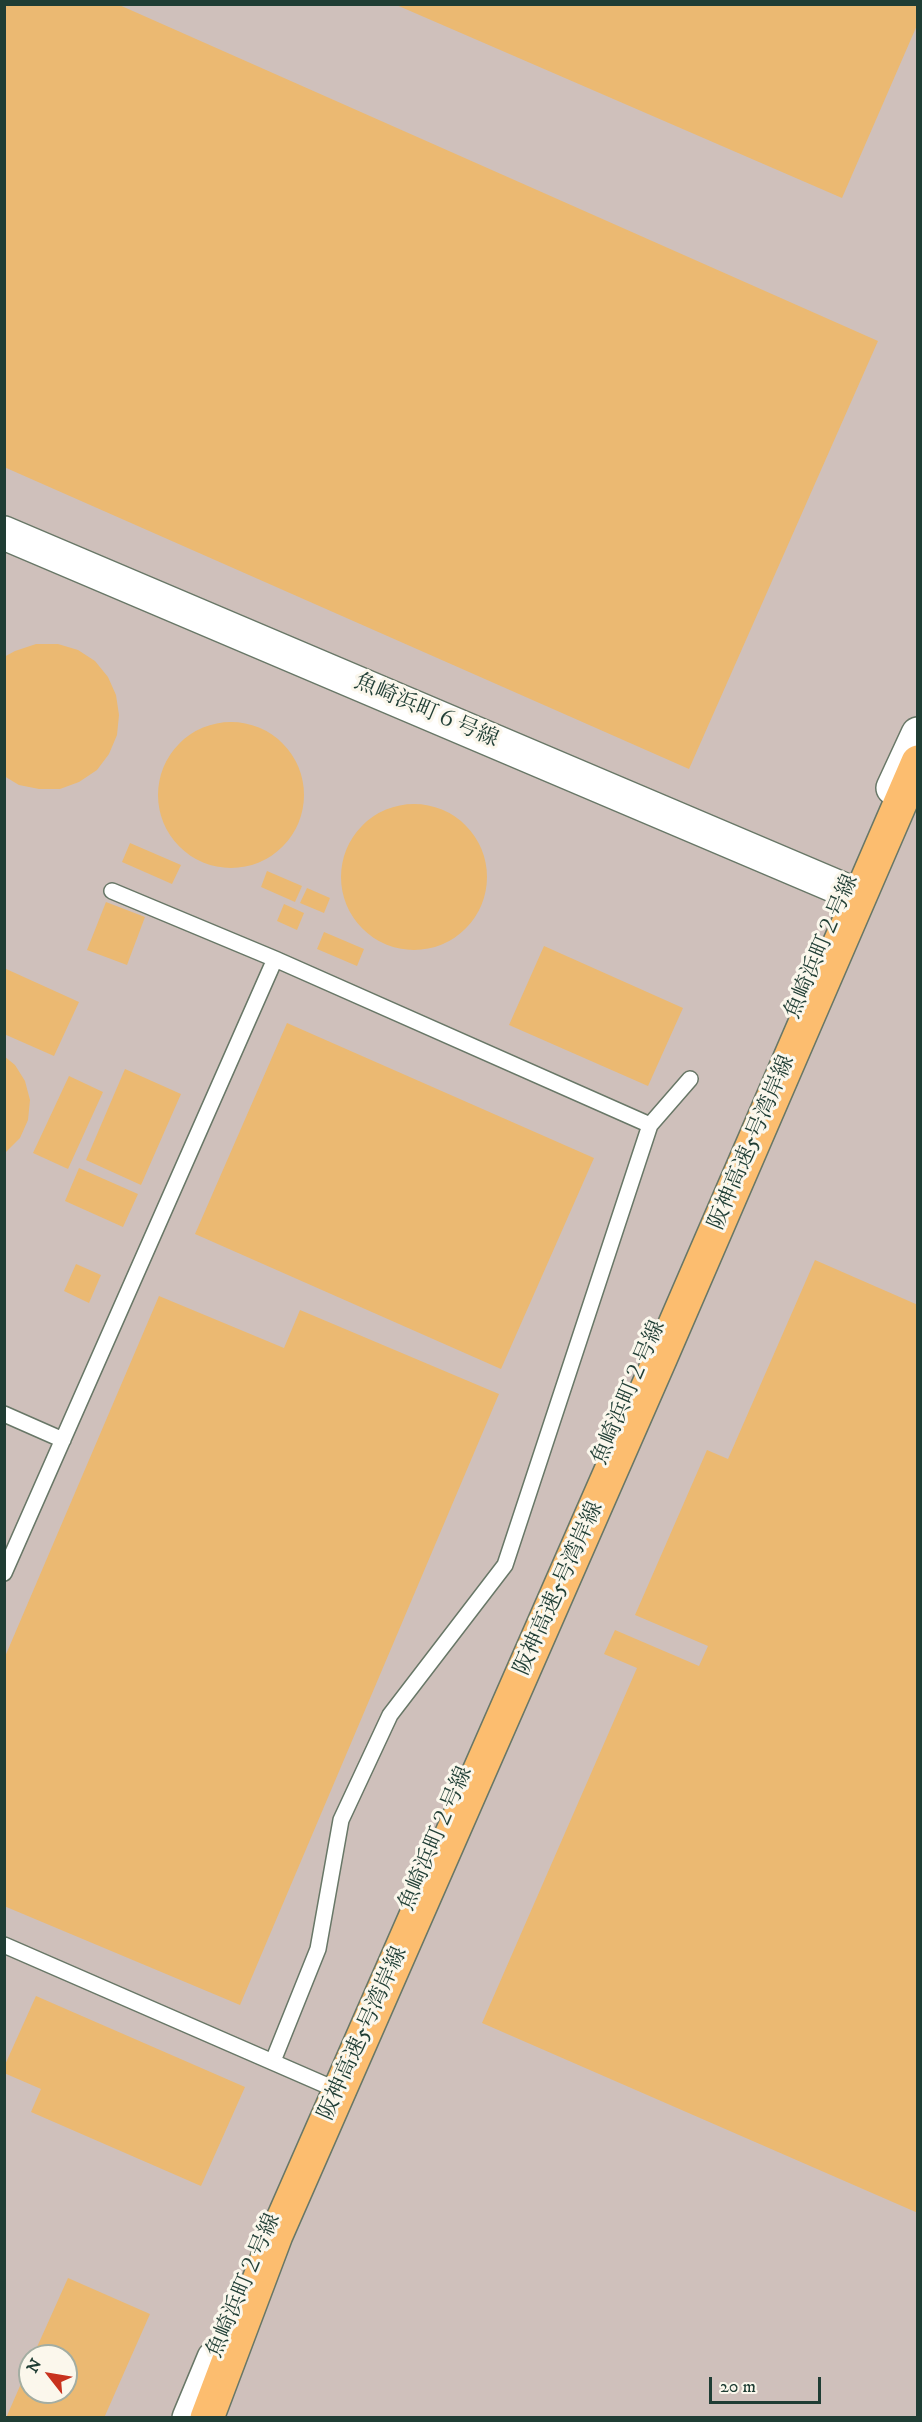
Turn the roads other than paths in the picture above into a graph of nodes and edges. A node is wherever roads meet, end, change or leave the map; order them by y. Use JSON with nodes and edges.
{"nodes":[{"id":1,"x":4,"y":533,"type":"edge"},
{"id":2,"x":918,"y":734,"type":"edge"},
{"id":3,"x":918,"y":762,"type":"edge"},
{"id":4,"x":918,"y":816,"type":"edge"},
{"id":5,"x":112,"y":891,"type":"dead end"},
{"id":6,"x":847,"y":891,"type":"junction"},
{"id":7,"x":275,"y":959,"type":"junction"},
{"id":8,"x":690,"y":1079,"type":"dead end"},
{"id":9,"x":650,"y":1125,"type":"junction"},
{"id":10,"x":4,"y":1414,"type":"edge"},
{"id":11,"x":63,"y":1440,"type":"junction"},
{"id":12,"x":4,"y":1573,"type":"edge"},
{"id":13,"x":4,"y":1945,"type":"edge"},
{"id":14,"x":273,"y":2061,"type":"junction"},
{"id":15,"x":330,"y":2087,"type":"junction"},
{"id":16,"x":189,"y":2418,"type":"edge"},
{"id":17,"x":207,"y":2418,"type":"edge"},
{"id":18,"x":228,"y":2418,"type":"edge"}],
"edges":[{"from":1,"to":6,"type":"street","name":"魚崎浜町６号線"},
{"from":2,"to":6,"type":"street","name":"魚崎浜町２号線"},
{"from":3,"to":17,"type":"highway","name":"阪神高速5号湾岸線"},
{"from":4,"to":18,"type":"highway","name":"阪神高速5号湾岸線"},
{"from":5,"to":7,"type":"lane"},
{"from":6,"to":15,"type":"street","name":"魚崎浜町２号線"},
{"from":7,"to":9,"type":"lane"},
{"from":7,"to":11,"type":"lane"},
{"from":8,"to":9,"type":"lane"},
{"from":9,"to":14,"type":"lane"},
{"from":10,"to":11,"type":"lane"},
{"from":11,"to":12,"type":"lane"},
{"from":13,"to":14,"type":"lane"},
{"from":14,"to":15,"type":"lane"},
{"from":15,"to":16,"type":"street","name":"魚崎浜町２号線"}]}
